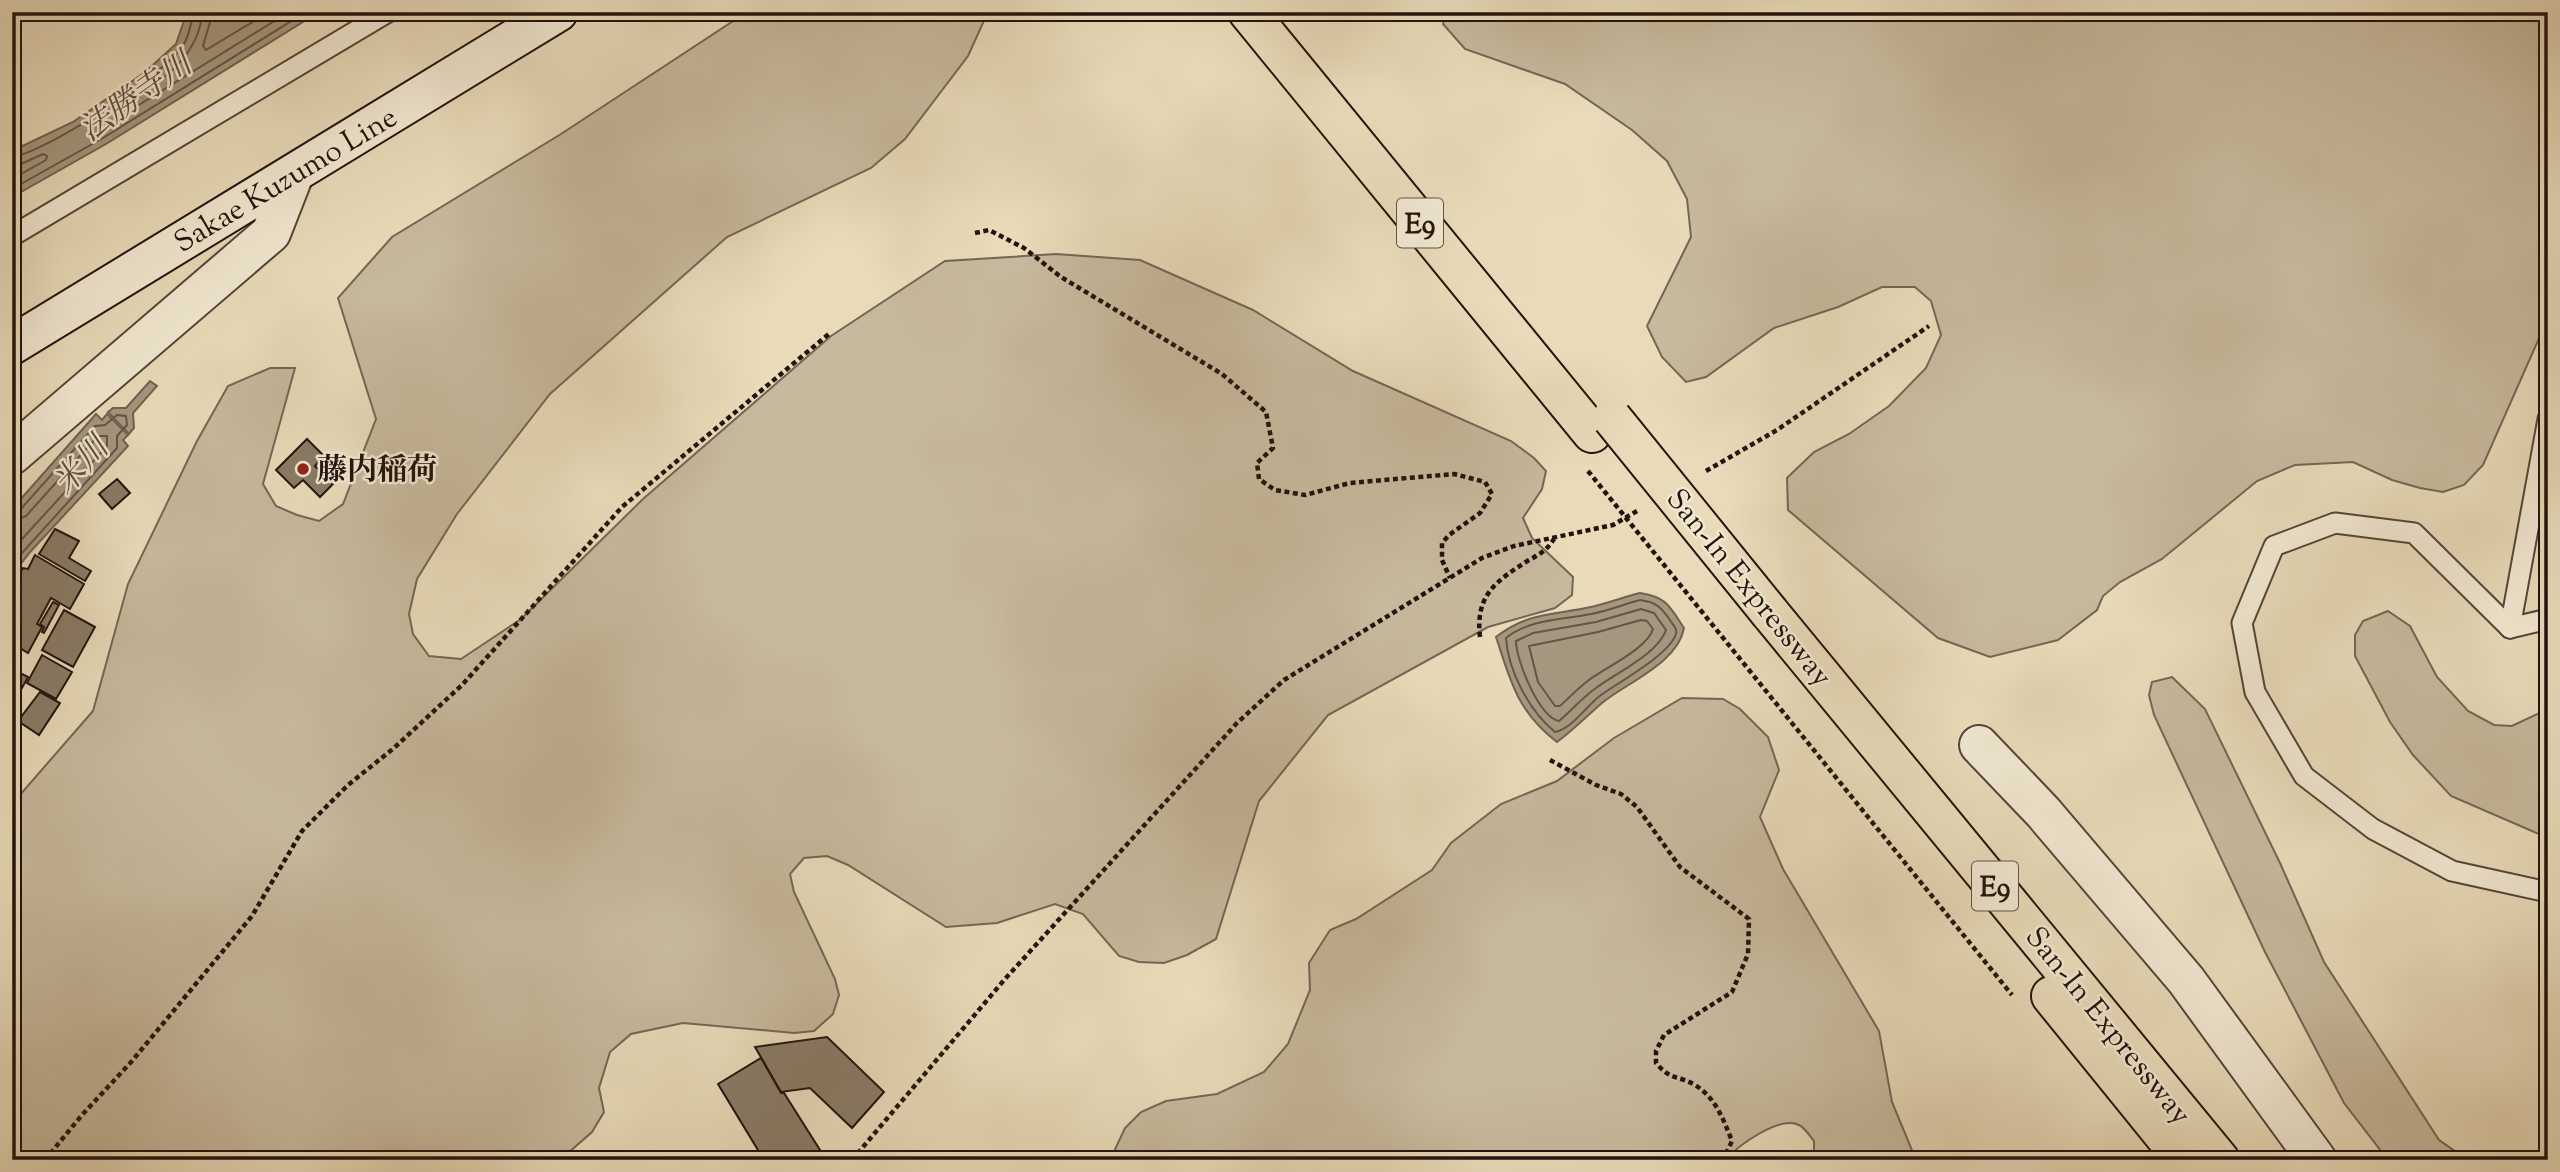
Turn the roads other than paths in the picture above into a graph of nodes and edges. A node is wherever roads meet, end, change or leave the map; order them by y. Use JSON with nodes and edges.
{"nodes":[{"id":1,"x":388,"y":12,"type":"edge"},
{"id":2,"x":1248,"y":12,"type":"edge"},
{"id":3,"x":1281,"y":12,"type":"edge"},
{"id":4,"x":536,"y":18,"type":"edge"},
{"id":5,"x":294,"y":174,"type":"junction"},
{"id":6,"x":12,"y":236,"type":"edge"},
{"id":7,"x":12,"y":345,"type":"edge"},
{"id":8,"x":2548,"y":419,"type":"edge"},
{"id":9,"x":1595,"y":438,"type":"junction"},
{"id":10,"x":12,"y":455,"type":"edge"},
{"id":11,"x":2548,"y":620,"type":"edge"},
{"id":12,"x":2510,"y":628,"type":"junction"},
{"id":13,"x":1979,"y":745,"type":"dead end"},
{"id":14,"x":2548,"y":891,"type":"edge"},
{"id":15,"x":2209,"y":1157,"type":"edge"},
{"id":16,"x":2318,"y":1160,"type":"edge"}],
"edges":[{"from":1,"to":6,"type":"lane"},
{"from":2,"to":9,"type":"highway","name":"San-In Expressway","number":"E9"},
{"from":3,"to":9,"type":"highway","name":"San-In Expressway","number":"E9"},
{"from":4,"to":5,"type":"street","name":"Sakae Kuzumo Line"},
{"from":5,"to":7,"type":"street","name":"Sakae Kuzumo Line"},
{"from":5,"to":10,"type":"street"},
{"from":8,"to":12,"type":"lane"},
{"from":9,"to":15,"type":"highway","name":"San-In Expressway","number":"E9"},
{"from":11,"to":12,"type":"lane"},
{"from":12,"to":14,"type":"lane"},
{"from":13,"to":16,"type":"street"}]}
